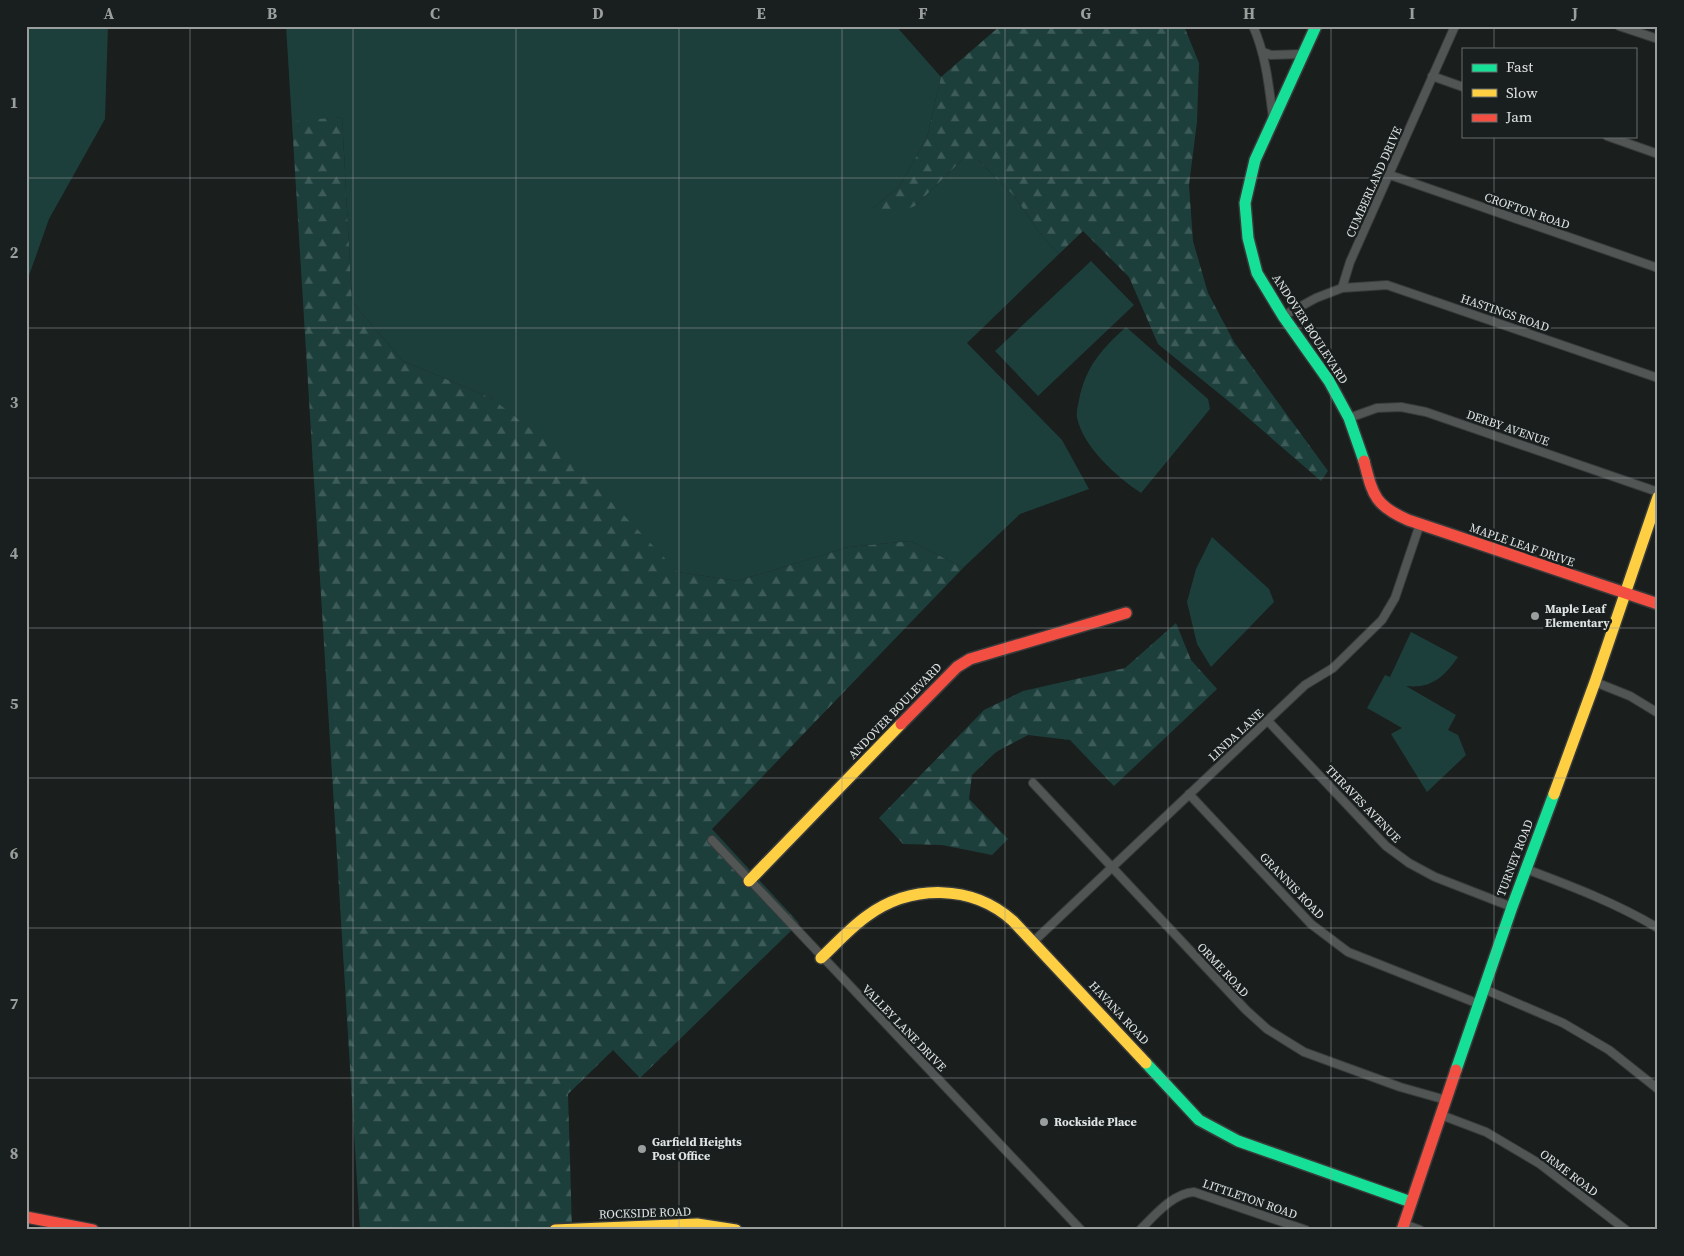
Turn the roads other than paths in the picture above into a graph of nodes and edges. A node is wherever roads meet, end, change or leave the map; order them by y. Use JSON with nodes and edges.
{"nodes":[{"id":1,"x":1253,"y":26,"type":"edge"},
{"id":2,"x":1316,"y":26,"type":"edge"},
{"id":3,"x":1455,"y":26,"type":"edge"},
{"id":4,"x":1620,"y":26,"type":"edge"},
{"id":5,"x":1658,"y":40,"type":"edge"},
{"id":6,"x":1262,"y":52,"type":"junction"},
{"id":7,"x":1303,"y":54,"type":"junction"},
{"id":8,"x":1432,"y":76,"type":"junction"},
{"id":9,"x":1462,"y":87,"type":"edge"},
{"id":10,"x":1273,"y":118,"type":"junction"},
{"id":11,"x":1613,"y":138,"type":"edge"},
{"id":12,"x":1658,"y":154,"type":"edge"},
{"id":13,"x":1390,"y":175,"type":"junction"},
{"id":14,"x":1658,"y":268,"type":"edge"},
{"id":15,"x":1342,"y":288,"type":"junction"},
{"id":16,"x":1282,"y":316,"type":"junction"},
{"id":17,"x":1658,"y":378,"type":"edge"},
{"id":18,"x":1349,"y":418,"type":"junction"},
{"id":19,"x":1658,"y":492,"type":"edge"},
{"id":20,"x":1658,"y":497,"type":"edge"},
{"id":21,"x":1381,"y":505,"type":"joint"},
{"id":22,"x":1420,"y":524,"type":"junction"},
{"id":23,"x":1625,"y":593,"type":"junction"},
{"id":24,"x":1658,"y":604,"type":"edge"},
{"id":25,"x":1126,"y":613,"type":"dead end"},
{"id":26,"x":1595,"y":682,"type":"junction"},
{"id":27,"x":1658,"y":713,"type":"edge"},
{"id":28,"x":1267,"y":720,"type":"junction"},
{"id":29,"x":1033,"y":783,"type":"dead end"},
{"id":30,"x":1189,"y":794,"type":"junction"},
{"id":31,"x":712,"y":840,"type":"dead end"},
{"id":32,"x":1112,"y":869,"type":"junction"},
{"id":33,"x":1526,"y":869,"type":"junction"},
{"id":34,"x":749,"y":881,"type":"junction"},
{"id":35,"x":1512,"y":907,"type":"junction"},
{"id":36,"x":1658,"y":928,"type":"edge"},
{"id":37,"x":1033,"y":942,"type":"junction"},
{"id":38,"x":822,"y":958,"type":"junction"},
{"id":39,"x":1484,"y":989,"type":"junction"},
{"id":40,"x":1479,"y":1004,"type":"junction"},
{"id":41,"x":1658,"y":1089,"type":"edge"},
{"id":42,"x":1446,"y":1100,"type":"junction"},
{"id":43,"x":1441,"y":1116,"type":"junction"},
{"id":44,"x":1411,"y":1202,"type":"junction"},
{"id":45,"x":26,"y":1217,"type":"edge"},
{"id":46,"x":1403,"y":1227,"type":"edge"},
{"id":47,"x":92,"y":1230,"type":"edge"},
{"id":48,"x":555,"y":1230,"type":"edge"},
{"id":49,"x":736,"y":1230,"type":"edge"},
{"id":50,"x":1081,"y":1230,"type":"edge"},
{"id":51,"x":1140,"y":1230,"type":"edge"},
{"id":52,"x":1306,"y":1230,"type":"edge"},
{"id":53,"x":1420,"y":1230,"type":"edge"},
{"id":54,"x":1626,"y":1230,"type":"edge"}],
"edges":[{"from":1,"to":6,"type":"street"},
{"from":2,"to":7,"type":"street","name":"ANDOVER BOULEVARD"},
{"from":3,"to":8,"type":"street","name":"CUMBERLAND DRIVE"},
{"from":4,"to":5,"type":"street"},
{"from":6,"to":7,"type":"street"},
{"from":6,"to":10,"type":"street"},
{"from":7,"to":10,"type":"street","name":"ANDOVER BOULEVARD"},
{"from":8,"to":9,"type":"street"},
{"from":8,"to":13,"type":"street","name":"CUMBERLAND DRIVE"},
{"from":10,"to":16,"type":"street","name":"ANDOVER BOULEVARD"},
{"from":11,"to":12,"type":"street"},
{"from":13,"to":14,"type":"street","name":"CROFTON ROAD"},
{"from":13,"to":15,"type":"street","name":"CUMBERLAND DRIVE"},
{"from":15,"to":16,"type":"street"},
{"from":15,"to":17,"type":"street","name":"HASTINGS ROAD"},
{"from":16,"to":18,"type":"street","name":"ANDOVER BOULEVARD"},
{"from":18,"to":19,"type":"street","name":"DERBY AVENUE"},
{"from":18,"to":21,"type":"street","name":"ANDOVER BOULEVARD"},
{"from":20,"to":23,"type":"street","name":"TURNEY ROAD"},
{"from":21,"to":22,"type":"street","name":"MAPLE LEAF DRIVE"},
{"from":22,"to":23,"type":"street","name":"MAPLE LEAF DRIVE"},
{"from":22,"to":28,"type":"street","name":"LINDA LANE"},
{"from":23,"to":24,"type":"street","name":"MAPLE LEAF DRIVE"},
{"from":23,"to":26,"type":"street","name":"TURNEY ROAD"},
{"from":25,"to":34,"type":"street","name":"ANDOVER BOULEVARD"},
{"from":26,"to":27,"type":"street"},
{"from":26,"to":33,"type":"street","name":"TURNEY ROAD"},
{"from":28,"to":30,"type":"street","name":"LINDA LANE"},
{"from":28,"to":35,"type":"street","name":"THRAVES AVENUE"},
{"from":29,"to":32,"type":"street","name":"ORME ROAD"},
{"from":30,"to":32,"type":"street","name":"LINDA LANE"},
{"from":30,"to":40,"type":"street","name":"GRANNIS ROAD"},
{"from":31,"to":34,"type":"street","name":"VALLEY LANE DRIVE"},
{"from":32,"to":37,"type":"street","name":"LINDA LANE"},
{"from":32,"to":42,"type":"street","name":"ORME ROAD"},
{"from":33,"to":35,"type":"street","name":"TURNEY ROAD"},
{"from":33,"to":36,"type":"street"},
{"from":34,"to":38,"type":"street","name":"VALLEY LANE DRIVE"},
{"from":35,"to":39,"type":"street","name":"TURNEY ROAD"},
{"from":37,"to":38,"type":"street","name":"HAVANA ROAD"},
{"from":37,"to":44,"type":"street","name":"HAVANA ROAD"},
{"from":38,"to":50,"type":"street","name":"VALLEY LANE DRIVE"},
{"from":39,"to":40,"type":"street","name":"TURNEY ROAD"},
{"from":39,"to":41,"type":"street"},
{"from":40,"to":42,"type":"street","name":"TURNEY ROAD"},
{"from":42,"to":43,"type":"street","name":"TURNEY ROAD"},
{"from":43,"to":44,"type":"street","name":"TURNEY ROAD"},
{"from":43,"to":54,"type":"street","name":"ORME ROAD"},
{"from":44,"to":46,"type":"street","name":"TURNEY ROAD"},
{"from":45,"to":47,"type":"street"},
{"from":46,"to":53,"type":"street"},
{"from":48,"to":49,"type":"street","name":"ROCKSIDE ROAD"},
{"from":51,"to":52,"type":"street","name":"LITTLETON ROAD"}]}
